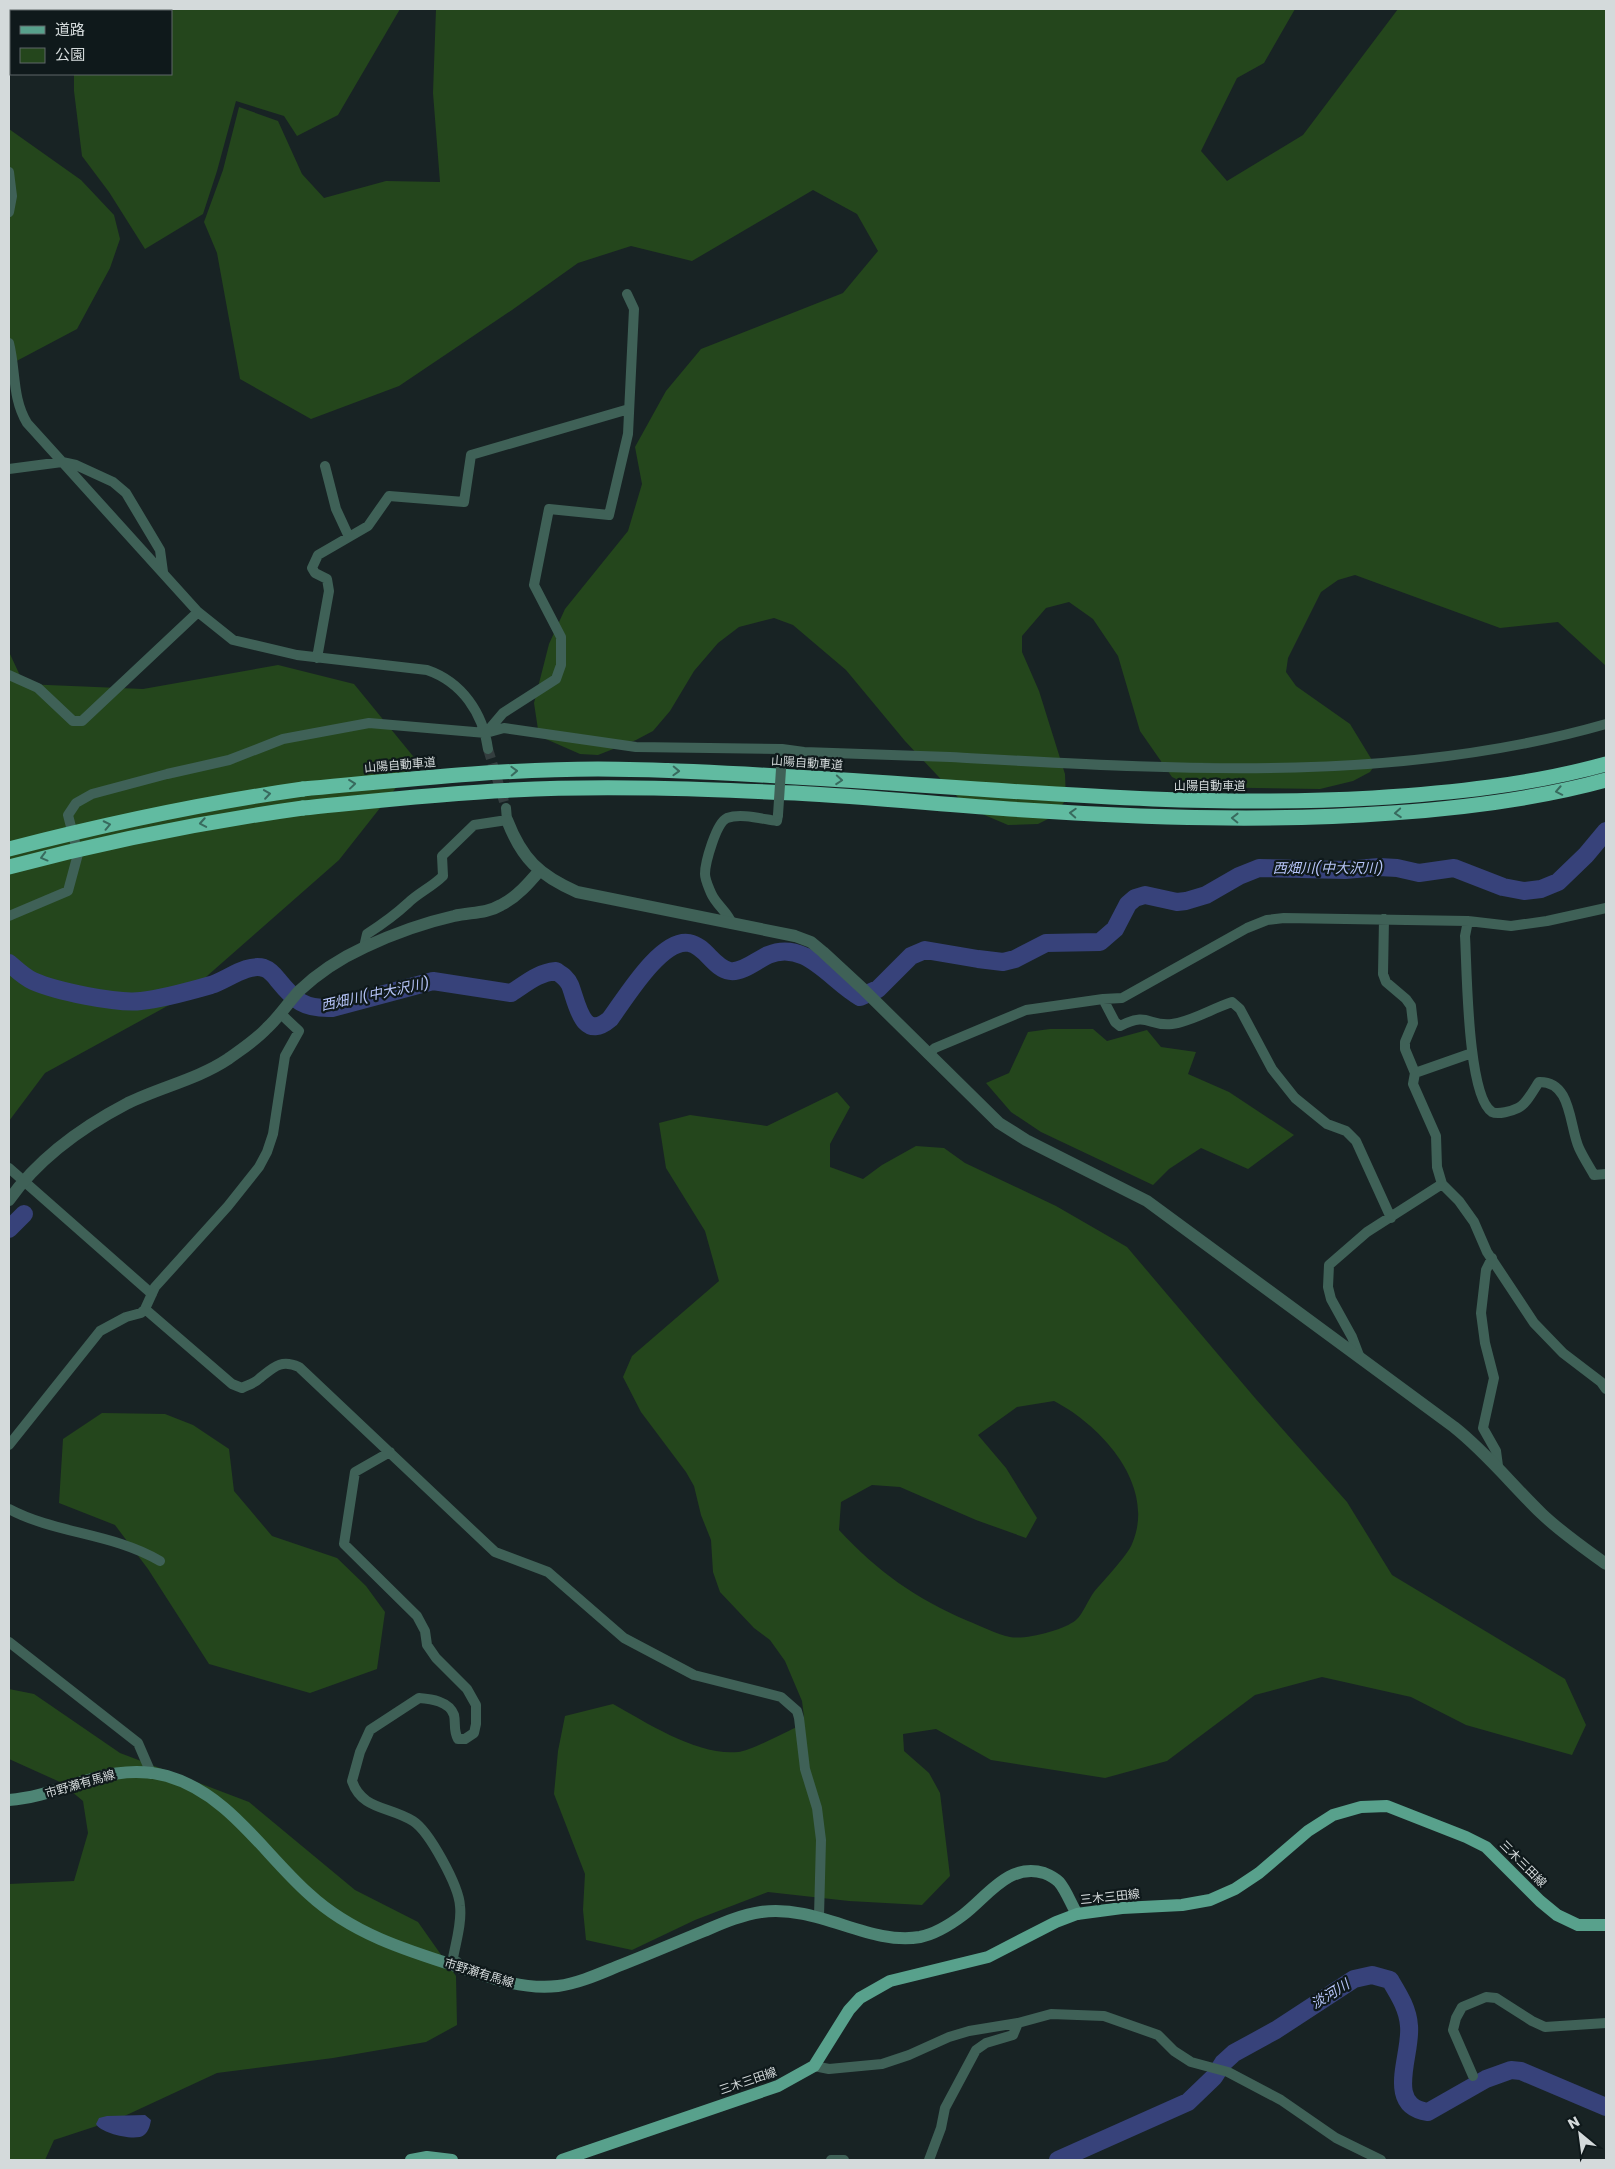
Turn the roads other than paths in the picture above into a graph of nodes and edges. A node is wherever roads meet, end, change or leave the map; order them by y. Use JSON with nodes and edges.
{"nodes":[{"id":1,"x":9,"y":172,"type":"edge"},
{"id":2,"x":9,"y":212,"type":"edge"},
{"id":3,"x":627,"y":294,"type":"dead end"},
{"id":4,"x":9,"y":343,"type":"edge"},
{"id":5,"x":629,"y":409,"type":"junction"},
{"id":6,"x":62,"y":462,"type":"junction"},
{"id":7,"x":325,"y":466,"type":"dead end"},
{"id":8,"x":9,"y":469,"type":"edge"},
{"id":9,"x":349,"y":537,"type":"junction"},
{"id":10,"x":163,"y":574,"type":"junction"},
{"id":11,"x":198,"y":612,"type":"junction"},
{"id":12,"x":318,"y":658,"type":"junction"},
{"id":13,"x":9,"y":675,"type":"edge"},
{"id":14,"x":1606,"y":724,"type":"edge"},
{"id":15,"x":486,"y":733,"type":"junction"},
{"id":16,"x":488,"y":749,"type":"tunnel mouth"},
{"id":17,"x":782,"y":751,"type":"junction"},
{"id":18,"x":1606,"y":764,"type":"edge"},
{"id":19,"x":1606,"y":780,"type":"edge"},
{"id":20,"x":506,"y":814,"type":"joint"},
{"id":21,"x":9,"y":849,"type":"edge"},
{"id":22,"x":9,"y":867,"type":"edge"},
{"id":23,"x":540,"y":870,"type":"junction"},
{"id":24,"x":1606,"y":908,"type":"edge"},
{"id":25,"x":9,"y":916,"type":"edge"},
{"id":26,"x":1384,"y":919,"type":"junction"},
{"id":27,"x":1468,"y":920,"type":"junction"},
{"id":28,"x":732,"y":924,"type":"junction"},
{"id":29,"x":364,"y":947,"type":"junction"},
{"id":30,"x":1103,"y":999,"type":"junction"},
{"id":31,"x":283,"y":1010,"type":"junction"},
{"id":32,"x":1472,"y":1053,"type":"junction"},
{"id":33,"x":928,"y":1054,"type":"junction"},
{"id":34,"x":1415,"y":1072,"type":"junction"},
{"id":35,"x":9,"y":1168,"type":"edge"},
{"id":36,"x":1606,"y":1174,"type":"edge"},
{"id":37,"x":25,"y":1180,"type":"junction"},
{"id":38,"x":1442,"y":1184,"type":"junction"},
{"id":39,"x":9,"y":1200,"type":"edge"},
{"id":40,"x":1391,"y":1218,"type":"junction"},
{"id":41,"x":1492,"y":1258,"type":"junction"},
{"id":42,"x":152,"y":1294,"type":"junction"},
{"id":43,"x":145,"y":1309,"type":"junction"},
{"id":44,"x":1360,"y":1358,"type":"junction"},
{"id":45,"x":1606,"y":1389,"type":"edge"},
{"id":46,"x":9,"y":1445,"type":"edge"},
{"id":47,"x":390,"y":1452,"type":"junction"},
{"id":48,"x":1498,"y":1466,"type":"junction"},
{"id":49,"x":9,"y":1509,"type":"edge"},
{"id":50,"x":160,"y":1561,"type":"dead end"},
{"id":51,"x":1606,"y":1564,"type":"edge"},
{"id":52,"x":9,"y":1642,"type":"edge"},
{"id":53,"x":151,"y":1773,"type":"junction"},
{"id":54,"x":9,"y":1800,"type":"edge"},
{"id":55,"x":1076,"y":1914,"type":"junction"},
{"id":56,"x":819,"y":1916,"type":"junction"},
{"id":57,"x":1606,"y":1926,"type":"edge"},
{"id":58,"x":463,"y":1968,"type":"junction"},
{"id":59,"x":1018,"y":2023,"type":"junction"},
{"id":60,"x":1606,"y":2023,"type":"edge"},
{"id":61,"x":814,"y":2066,"type":"junction"},
{"id":62,"x":1473,"y":2076,"type":"dead end"},
{"id":63,"x":411,"y":2160,"type":"edge"},
{"id":64,"x":452,"y":2160,"type":"edge"},
{"id":65,"x":562,"y":2160,"type":"edge"},
{"id":66,"x":831,"y":2160,"type":"edge"},
{"id":67,"x":844,"y":2160,"type":"edge"},
{"id":68,"x":929,"y":2160,"type":"edge"},
{"id":69,"x":1381,"y":2160,"type":"edge"}],
"edges":[{"from":1,"to":2,"type":"street"},
{"from":3,"to":5,"type":"street"},
{"from":4,"to":6,"type":"street"},
{"from":5,"to":9,"type":"street"},
{"from":5,"to":15,"type":"street"},
{"from":6,"to":8,"type":"street"},
{"from":6,"to":10,"type":"street"},
{"from":6,"to":10,"type":"street"},
{"from":7,"to":9,"type":"street"},
{"from":9,"to":12,"type":"street"},
{"from":10,"to":11,"type":"street"},
{"from":11,"to":12,"type":"street"},
{"from":11,"to":13,"type":"street"},
{"from":12,"to":15,"type":"street"},
{"from":14,"to":17,"type":"street"},
{"from":15,"to":16,"type":"street"},
{"from":15,"to":17,"type":"street"},
{"from":15,"to":25,"type":"street"},
{"from":17,"to":28,"type":"street","bridge":true},
{"from":21,"to":18,"type":"highway","name":"山陽自動車道","one_way":true,"bridge":true},
{"from":19,"to":22,"type":"highway","one_way":true,"bridge":true},
{"from":20,"to":23,"type":"street"},
{"from":20,"to":29,"type":"street"},
{"from":23,"to":28,"type":"street"},
{"from":23,"to":29,"type":"street"},
{"from":24,"to":27,"type":"street"},
{"from":26,"to":27,"type":"street"},
{"from":26,"to":30,"type":"street"},
{"from":26,"to":34,"type":"street"},
{"from":27,"to":32,"type":"street"},
{"from":28,"to":33,"type":"street"},
{"from":29,"to":31,"type":"street"},
{"from":30,"to":33,"type":"street"},
{"from":30,"to":40,"type":"street"},
{"from":31,"to":37,"type":"street"},
{"from":31,"to":42,"type":"street"},
{"from":32,"to":34,"type":"street"},
{"from":32,"to":36,"type":"street"},
{"from":33,"to":44,"type":"street"},
{"from":34,"to":38,"type":"street"},
{"from":35,"to":37,"type":"street"},
{"from":37,"to":39,"type":"street"},
{"from":37,"to":42,"type":"street"},
{"from":38,"to":40,"type":"street"},
{"from":38,"to":41,"type":"street"},
{"from":40,"to":44,"type":"street"},
{"from":41,"to":45,"type":"street"},
{"from":41,"to":48,"type":"street"},
{"from":42,"to":43,"type":"street"},
{"from":43,"to":46,"type":"street"},
{"from":43,"to":47,"type":"street"},
{"from":44,"to":48,"type":"street"},
{"from":47,"to":56,"type":"street"},
{"from":47,"to":58,"type":"street"},
{"from":48,"to":51,"type":"street"},
{"from":49,"to":50,"type":"street"},
{"from":52,"to":53,"type":"street"},
{"from":53,"to":54,"type":"main road","name":"市野瀬有馬線"},
{"from":53,"to":58,"type":"main road","name":"市野瀬有馬線"},
{"from":55,"to":56,"type":"main road","name":"市野瀬有馬線"},
{"from":55,"to":57,"type":"main road","name":"三木三田線"},
{"from":55,"to":61,"type":"main road","name":"三木三田線"},
{"from":56,"to":58,"type":"main road","name":"市野瀬有馬線"},
{"from":59,"to":61,"type":"street"},
{"from":59,"to":68,"type":"street"},
{"from":59,"to":69,"type":"street"},
{"from":60,"to":62,"type":"street"},
{"from":61,"to":65,"type":"main road","name":"三木三田線"},
{"from":63,"to":64,"type":"main road"},
{"from":66,"to":67,"type":"street"}]}
